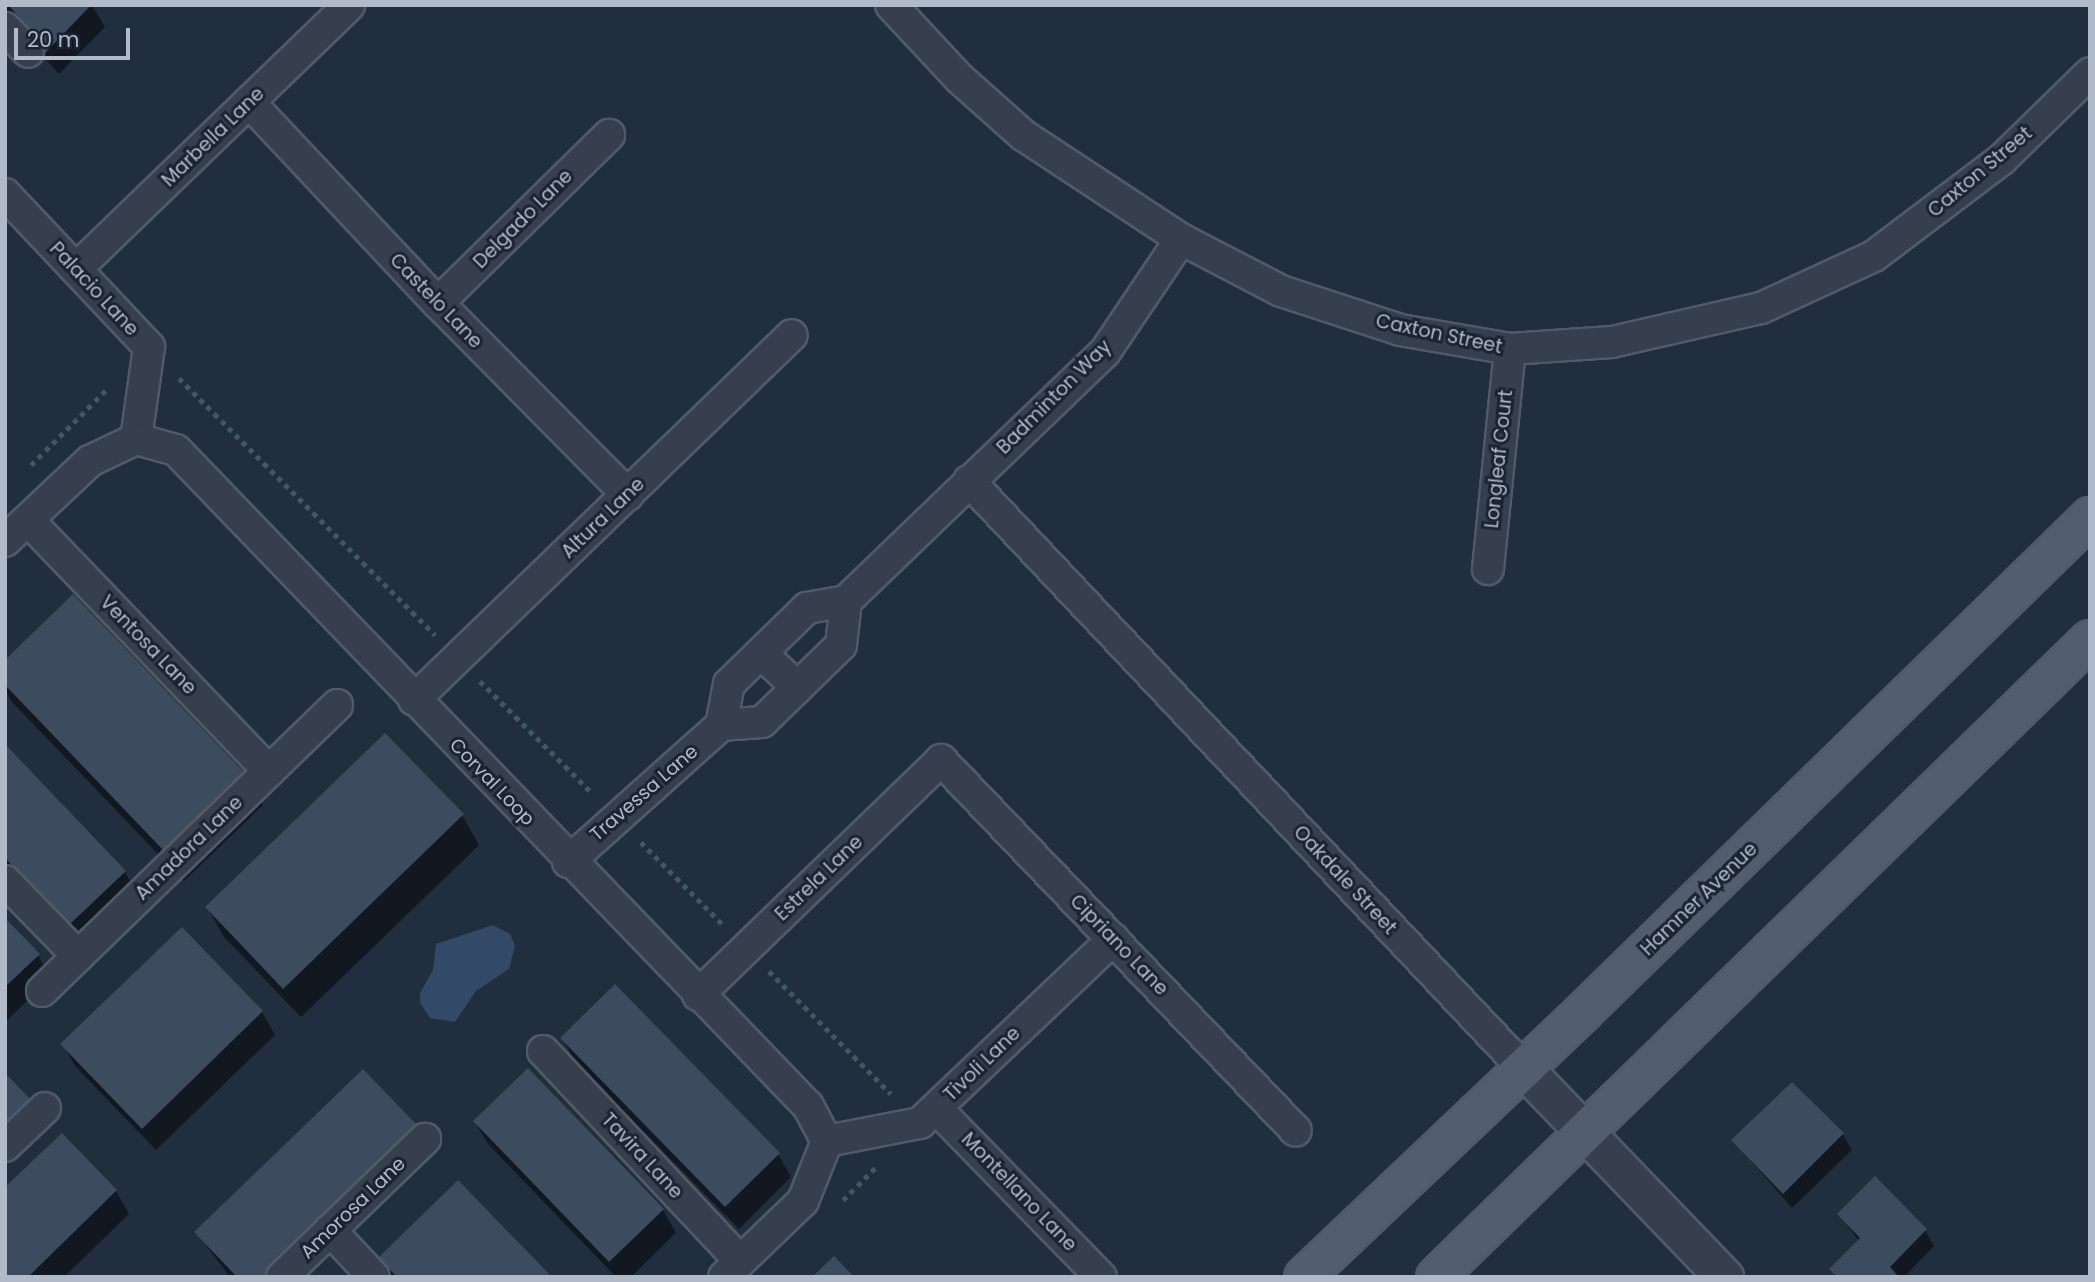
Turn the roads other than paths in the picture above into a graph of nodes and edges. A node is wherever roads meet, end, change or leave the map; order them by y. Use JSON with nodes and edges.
{"nodes":[{"id":1,"x":349,"y":5,"type":"edge"},
{"id":2,"x":891,"y":5,"type":"edge"},
{"id":3,"x":5,"y":28,"type":"edge"},
{"id":4,"x":28,"y":52,"type":"dead end"},
{"id":5,"x":2090,"y":73,"type":"edge"},
{"id":6,"x":249,"y":103,"type":"junction"},
{"id":7,"x":609,"y":135,"type":"dead end"},
{"id":8,"x":5,"y":194,"type":"edge"},
{"id":9,"x":1181,"y":239,"type":"junction"},
{"id":10,"x":76,"y":269,"type":"junction"},
{"id":11,"x":438,"y":303,"type":"junction"},
{"id":12,"x":792,"y":335,"type":"dead end"},
{"id":13,"x":1510,"y":349,"type":"junction"},
{"id":14,"x":136,"y":439,"type":"junction"},
{"id":15,"x":969,"y":481,"type":"junction"},
{"id":16,"x":628,"y":495,"type":"junction"},
{"id":17,"x":2090,"y":517,"type":"edge"},
{"id":18,"x":28,"y":520,"type":"junction"},
{"id":19,"x":5,"y":540,"type":"edge"},
{"id":20,"x":1488,"y":569,"type":"dead end"},
{"id":21,"x":846,"y":601,"type":"junction"},
{"id":22,"x":2090,"y":640,"type":"edge"},
{"id":23,"x":761,"y":653,"type":"junction"},
{"id":24,"x":797,"y":687,"type":"junction"},
{"id":25,"x":414,"y":700,"type":"junction"},
{"id":26,"x":337,"y":705,"type":"dead end"},
{"id":27,"x":721,"y":725,"type":"junction"},
{"id":28,"x":941,"y":760,"type":"joint"},
{"id":29,"x":269,"y":771,"type":"junction"},
{"id":30,"x":568,"y":862,"type":"junction"},
{"id":31,"x":5,"y":881,"type":"edge"},
{"id":32,"x":1113,"y":939,"type":"junction"},
{"id":33,"x":78,"y":956,"type":"junction"},
{"id":34,"x":42,"y":991,"type":"dead end"},
{"id":35,"x":698,"y":995,"type":"junction"},
{"id":36,"x":543,"y":1051,"type":"dead end"},
{"id":37,"x":1524,"y":1069,"type":"junction"},
{"id":38,"x":45,"y":1108,"type":"dead end"},
{"id":39,"x":936,"y":1108,"type":"junction"},
{"id":40,"x":1296,"y":1131,"type":"dead end"},
{"id":41,"x":1585,"y":1132,"type":"junction"},
{"id":42,"x":425,"y":1139,"type":"dead end"},
{"id":43,"x":827,"y":1141,"type":"junction"},
{"id":44,"x":5,"y":1146,"type":"edge"},
{"id":45,"x":330,"y":1230,"type":"junction"},
{"id":46,"x":732,"y":1269,"type":"edge"},
{"id":47,"x":282,"y":1277,"type":"edge"},
{"id":48,"x":374,"y":1277,"type":"edge"},
{"id":49,"x":1101,"y":1277,"type":"edge"},
{"id":50,"x":1304,"y":1277,"type":"edge"},
{"id":51,"x":1436,"y":1277,"type":"edge"},
{"id":52,"x":1724,"y":1277,"type":"edge"}],
"edges":[{"from":1,"to":6,"type":"street","name":"Marbella Lane"},
{"from":2,"to":9,"type":"street","name":"Caxton Street"},
{"from":3,"to":4,"type":"street"},
{"from":5,"to":13,"type":"street","name":"Caxton Street"},
{"from":6,"to":10,"type":"street","name":"Marbella Lane"},
{"from":6,"to":11,"type":"street","name":"Castelo Lane"},
{"from":7,"to":11,"type":"street","name":"Delgado Lane"},
{"from":8,"to":10,"type":"street","name":"Palacio Lane"},
{"from":9,"to":13,"type":"street","name":"Caxton Street"},
{"from":9,"to":15,"type":"street","name":"Badminton Way"},
{"from":10,"to":14,"type":"street","name":"Palacio Lane"},
{"from":11,"to":16,"type":"street","name":"Castelo Lane"},
{"from":12,"to":16,"type":"street","name":"Altura Lane"},
{"from":13,"to":20,"type":"street","name":"Longleaf Court"},
{"from":14,"to":18,"type":"street"},
{"from":14,"to":25,"type":"street","name":"Corval Loop"},
{"from":15,"to":21,"type":"street"},
{"from":15,"to":37,"type":"street","name":"Oakdale Street"},
{"from":16,"to":25,"type":"street","name":"Altura Lane"},
{"from":17,"to":37,"type":"main road","name":"Hamner Avenue"},
{"from":18,"to":19,"type":"street"},
{"from":18,"to":29,"type":"street","name":"Ventosa Lane"},
{"from":21,"to":23,"type":"street"},
{"from":21,"to":24,"type":"street"},
{"from":22,"to":41,"type":"main road"},
{"from":23,"to":24,"type":"street"},
{"from":23,"to":27,"type":"street"},
{"from":24,"to":27,"type":"street"},
{"from":25,"to":30,"type":"street","name":"Corval Loop"},
{"from":26,"to":29,"type":"street","name":"Amadora Lane"},
{"from":27,"to":30,"type":"street","name":"Travessa Lane"},
{"from":28,"to":32,"type":"street","name":"Cipriano Lane"},
{"from":28,"to":35,"type":"street","name":"Estrela Lane"},
{"from":29,"to":33,"type":"street","name":"Amadora Lane"},
{"from":30,"to":35,"type":"street","name":"Corval Loop"},
{"from":31,"to":33,"type":"street"},
{"from":32,"to":39,"type":"street","name":"Tivoli Lane"},
{"from":32,"to":40,"type":"street","name":"Cipriano Lane"},
{"from":33,"to":34,"type":"street","name":"Amadora Lane"},
{"from":35,"to":43,"type":"street","name":"Corval Loop"},
{"from":36,"to":46,"type":"street","name":"Tavira Lane"},
{"from":37,"to":41,"type":"street","name":"Oakdale Street"},
{"from":37,"to":50,"type":"main road","name":"Hamner Avenue"},
{"from":38,"to":44,"type":"street"},
{"from":39,"to":43,"type":"street","name":"Tivoli Lane"},
{"from":39,"to":49,"type":"street","name":"Montellano Lane"},
{"from":41,"to":51,"type":"main road"},
{"from":41,"to":52,"type":"street","name":"Oakdale Street"},
{"from":42,"to":45,"type":"street","name":"Amorosa Lane"},
{"from":43,"to":46,"type":"street"},
{"from":45,"to":47,"type":"street","name":"Amorosa Lane"},
{"from":45,"to":48,"type":"street"}]}
